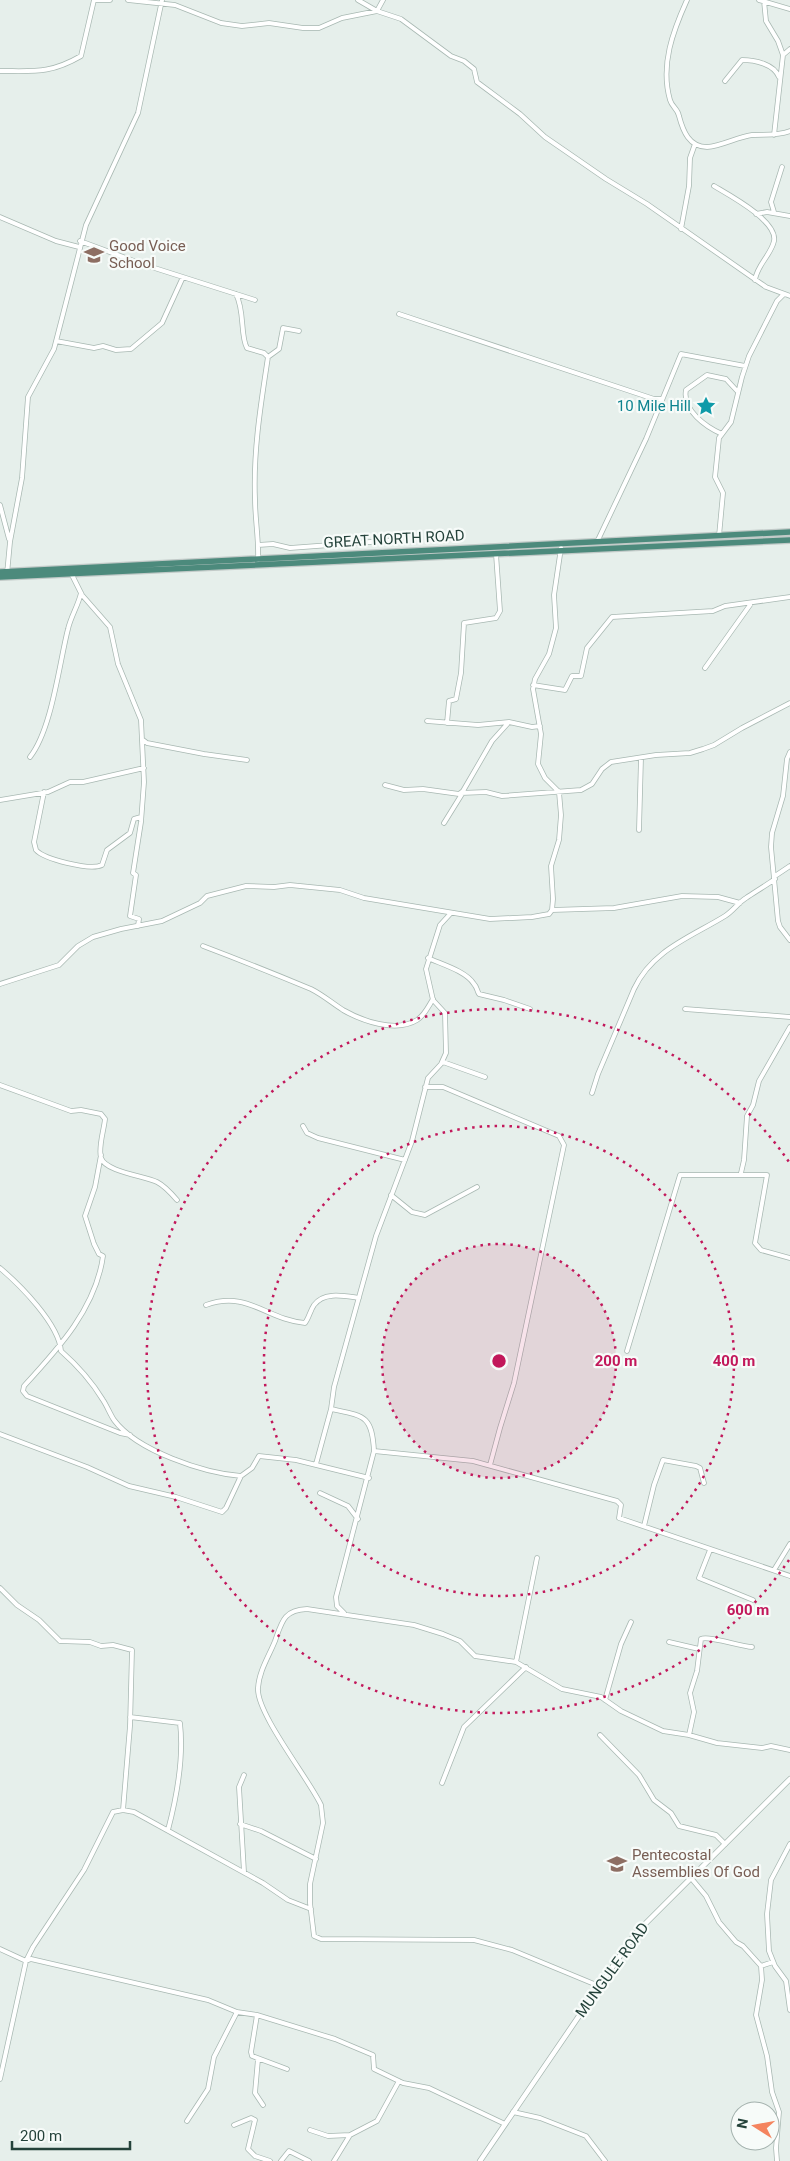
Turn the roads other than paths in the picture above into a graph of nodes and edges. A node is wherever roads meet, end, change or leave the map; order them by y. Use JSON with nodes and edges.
{"nodes":[{"id":1,"x":96,"y":0,"type":"edge"},
{"id":2,"x":110,"y":0,"type":"edge"},
{"id":3,"x":128,"y":0,"type":"edge"},
{"id":4,"x":358,"y":0,"type":"edge"},
{"id":5,"x":383,"y":0,"type":"edge"},
{"id":6,"x":688,"y":0,"type":"edge"},
{"id":7,"x":762,"y":1,"type":"edge"},
{"id":8,"x":162,"y":2,"type":"edge"},
{"id":9,"x":790,"y":9,"type":"edge"},
{"id":10,"x":377,"y":11,"type":"junction"},
{"id":11,"x":790,"y":49,"type":"edge"},
{"id":12,"x":783,"y":55,"type":"junction"},
{"id":13,"x":0,"y":71,"type":"edge"},
{"id":14,"x":780,"y":80,"type":"junction"},
{"id":15,"x":726,"y":81,"type":"dead end"},
{"id":16,"x":790,"y":131,"type":"edge"},
{"id":17,"x":774,"y":135,"type":"junction"},
{"id":18,"x":695,"y":144,"type":"junction"},
{"id":19,"x":782,"y":167,"type":"dead end"},
{"id":20,"x":714,"y":186,"type":"dead end"},
{"id":21,"x":774,"y":212,"type":"junction"},
{"id":22,"x":755,"y":214,"type":"junction"},
{"id":23,"x":790,"y":216,"type":"edge"},
{"id":24,"x":0,"y":217,"type":"edge"},
{"id":25,"x":681,"y":229,"type":"junction"},
{"id":26,"x":80,"y":241,"type":"junction"},
{"id":27,"x":79,"y":247,"type":"junction"},
{"id":28,"x":183,"y":277,"type":"junction"},
{"id":29,"x":755,"y":280,"type":"junction"},
{"id":30,"x":236,"y":294,"type":"junction"},
{"id":31,"x":783,"y":294,"type":"junction"},
{"id":32,"x":790,"y":296,"type":"edge"},
{"id":33,"x":255,"y":300,"type":"dead end"},
{"id":34,"x":399,"y":314,"type":"dead end"},
{"id":35,"x":299,"y":332,"type":"dead end"},
{"id":36,"x":56,"y":341,"type":"junction"},
{"id":37,"x":268,"y":357,"type":"junction"},
{"id":38,"x":745,"y":366,"type":"junction"},
{"id":39,"x":738,"y":392,"type":"junction"},
{"id":40,"x":662,"y":399,"type":"junction"},
{"id":41,"x":722,"y":434,"type":"junction"},
{"id":42,"x":0,"y":505,"type":"edge"},
{"id":43,"x":790,"y":532,"type":"edge"},
{"id":44,"x":719,"y":536,"type":"junction"},
{"id":45,"x":397,"y":540,"type":"dead end"},
{"id":46,"x":790,"y":540,"type":"edge"},
{"id":47,"x":10,"y":542,"type":"junction"},
{"id":48,"x":597,"y":542,"type":"junction"},
{"id":49,"x":561,"y":544,"type":"junction"},
{"id":50,"x":258,"y":545,"type":"junction"},
{"id":51,"x":560,"y":551,"type":"junction"},
{"id":52,"x":496,"y":554,"type":"junction"},
{"id":53,"x":258,"y":562,"type":"junction"},
{"id":54,"x":70,"y":571,"type":"junction"},
{"id":55,"x":0,"y":572,"type":"edge"},
{"id":56,"x":7,"y":574,"type":"junction"},
{"id":57,"x":0,"y":577,"type":"edge"},
{"id":58,"x":81,"y":593,"type":"junction"},
{"id":59,"x":790,"y":597,"type":"edge"},
{"id":60,"x":751,"y":604,"type":"junction"},
{"id":61,"x":705,"y":668,"type":"dead end"},
{"id":62,"x":533,"y":685,"type":"junction"},
{"id":63,"x":790,"y":703,"type":"edge"},
{"id":64,"x":427,"y":721,"type":"dead end"},
{"id":65,"x":509,"y":722,"type":"junction"},
{"id":66,"x":447,"y":723,"type":"junction"},
{"id":67,"x":540,"y":726,"type":"junction"},
{"id":68,"x":143,"y":740,"type":"junction"},
{"id":69,"x":790,"y":752,"type":"edge"},
{"id":70,"x":30,"y":757,"type":"dead end"},
{"id":71,"x":641,"y":758,"type":"junction"},
{"id":72,"x":247,"y":760,"type":"dead end"},
{"id":73,"x":144,"y":768,"type":"junction"},
{"id":74,"x":385,"y":786,"type":"dead end"},
{"id":75,"x":44,"y":792,"type":"junction"},
{"id":76,"x":559,"y":792,"type":"junction"},
{"id":77,"x":462,"y":793,"type":"junction"},
{"id":78,"x":0,"y":800,"type":"edge"},
{"id":79,"x":141,"y":817,"type":"junction"},
{"id":80,"x":444,"y":823,"type":"dead end"},
{"id":81,"x":639,"y":830,"type":"dead end"},
{"id":82,"x":790,"y":866,"type":"edge"},
{"id":83,"x":775,"y":877,"type":"junction"},
{"id":84,"x":740,"y":903,"type":"junction"},
{"id":85,"x":552,"y":910,"type":"junction"},
{"id":86,"x":451,"y":913,"type":"junction"},
{"id":87,"x":138,"y":926,"type":"junction"},
{"id":88,"x":790,"y":940,"type":"edge"},
{"id":89,"x":203,"y":946,"type":"dead end"},
{"id":90,"x":428,"y":958,"type":"junction"},
{"id":91,"x":0,"y":984,"type":"edge"},
{"id":92,"x":433,"y":999,"type":"junction"},
{"id":93,"x":530,"y":1009,"type":"dead end"},
{"id":94,"x":685,"y":1009,"type":"dead end"},
{"id":95,"x":790,"y":1017,"type":"edge"},
{"id":96,"x":790,"y":1026,"type":"edge"},
{"id":97,"x":442,"y":1062,"type":"junction"},
{"id":98,"x":485,"y":1077,"type":"dead end"},
{"id":99,"x":0,"y":1085,"type":"edge"},
{"id":100,"x":425,"y":1087,"type":"junction"},
{"id":101,"x":592,"y":1093,"type":"dead end"},
{"id":102,"x":303,"y":1126,"type":"dead end"},
{"id":103,"x":101,"y":1155,"type":"junction"},
{"id":104,"x":405,"y":1160,"type":"junction"},
{"id":105,"x":741,"y":1173,"type":"junction"},
{"id":106,"x":477,"y":1186,"type":"dead end"},
{"id":107,"x":392,"y":1195,"type":"junction"},
{"id":108,"x":177,"y":1200,"type":"dead end"},
{"id":109,"x":790,"y":1258,"type":"edge"},
{"id":110,"x":0,"y":1268,"type":"edge"},
{"id":111,"x":359,"y":1298,"type":"junction"},
{"id":112,"x":206,"y":1305,"type":"dead end"},
{"id":113,"x":60,"y":1344,"type":"junction"},
{"id":114,"x":627,"y":1352,"type":"dead end"},
{"id":115,"x":331,"y":1409,"type":"junction"},
{"id":116,"x":0,"y":1434,"type":"edge"},
{"id":117,"x":130,"y":1435,"type":"junction"},
{"id":118,"x":374,"y":1451,"type":"junction"},
{"id":119,"x":316,"y":1464,"type":"junction"},
{"id":120,"x":490,"y":1466,"type":"junction"},
{"id":121,"x":241,"y":1476,"type":"junction"},
{"id":122,"x":369,"y":1478,"type":"junction"},
{"id":123,"x":704,"y":1483,"type":"dead end"},
{"id":124,"x":320,"y":1493,"type":"dead end"},
{"id":125,"x":358,"y":1519,"type":"junction"},
{"id":126,"x":644,"y":1526,"type":"junction"},
{"id":127,"x":790,"y":1544,"type":"edge"},
{"id":128,"x":710,"y":1550,"type":"junction"},
{"id":129,"x":537,"y":1558,"type":"dead end"},
{"id":130,"x":774,"y":1570,"type":"junction"},
{"id":131,"x":790,"y":1576,"type":"edge"},
{"id":132,"x":0,"y":1588,"type":"edge"},
{"id":133,"x":754,"y":1600,"type":"dead end"},
{"id":134,"x":344,"y":1614,"type":"junction"},
{"id":135,"x":631,"y":1622,"type":"dead end"},
{"id":136,"x":669,"y":1642,"type":"dead end"},
{"id":137,"x":752,"y":1647,"type":"dead end"},
{"id":138,"x":699,"y":1649,"type":"junction"},
{"id":139,"x":516,"y":1662,"type":"junction"},
{"id":140,"x":526,"y":1667,"type":"junction"},
{"id":141,"x":605,"y":1700,"type":"junction"},
{"id":142,"x":130,"y":1717,"type":"junction"},
{"id":143,"x":600,"y":1735,"type":"dead end"},
{"id":144,"x":689,"y":1735,"type":"junction"},
{"id":145,"x":790,"y":1750,"type":"edge"},
{"id":146,"x":244,"y":1775,"type":"dead end"},
{"id":147,"x":790,"y":1779,"type":"edge"},
{"id":148,"x":442,"y":1783,"type":"dead end"},
{"id":149,"x":123,"y":1810,"type":"junction"},
{"id":150,"x":240,"y":1824,"type":"junction"},
{"id":151,"x":168,"y":1830,"type":"junction"},
{"id":152,"x":725,"y":1844,"type":"junction"},
{"id":153,"x":790,"y":1844,"type":"edge"},
{"id":154,"x":316,"y":1858,"type":"junction"},
{"id":155,"x":244,"y":1872,"type":"junction"},
{"id":156,"x":691,"y":1878,"type":"junction"},
{"id":157,"x":311,"y":1908,"type":"junction"},
{"id":158,"x":0,"y":1949,"type":"edge"},
{"id":159,"x":26,"y":1961,"type":"junction"},
{"id":160,"x":773,"y":1962,"type":"junction"},
{"id":161,"x":761,"y":1966,"type":"junction"},
{"id":162,"x":599,"y":1986,"type":"junction"},
{"id":163,"x":790,"y":2010,"type":"edge"},
{"id":164,"x":237,"y":2012,"type":"junction"},
{"id":165,"x":257,"y":2015,"type":"junction"},
{"id":166,"x":258,"y":2059,"type":"junction"},
{"id":167,"x":287,"y":2069,"type":"dead end"},
{"id":168,"x":0,"y":2079,"type":"edge"},
{"id":169,"x":399,"y":2081,"type":"junction"},
{"id":170,"x":263,"y":2105,"type":"dead end"},
{"id":171,"x":513,"y":2112,"type":"junction"},
{"id":172,"x":187,"y":2121,"type":"dead end"},
{"id":173,"x":505,"y":2124,"type":"junction"},
{"id":174,"x":234,"y":2125,"type":"dead end"},
{"id":175,"x":310,"y":2130,"type":"dead end"},
{"id":176,"x":350,"y":2135,"type":"junction"},
{"id":177,"x":270,"y":2161,"type":"edge"},
{"id":178,"x":281,"y":2161,"type":"edge"},
{"id":179,"x":309,"y":2161,"type":"edge"},
{"id":180,"x":334,"y":2161,"type":"edge"},
{"id":181,"x":480,"y":2161,"type":"edge"},
{"id":182,"x":605,"y":2161,"type":"edge"},
{"id":183,"x":776,"y":2161,"type":"edge"}],
"edges":[{"from":1,"to":2,"type":"street"},
{"from":1,"to":13,"type":"street"},
{"from":3,"to":8,"type":"street"},
{"from":4,"to":10,"type":"street"},
{"from":5,"to":10,"type":"street"},
{"from":6,"to":18,"type":"street"},
{"from":7,"to":9,"type":"street"},
{"from":7,"to":12,"type":"street"},
{"from":8,"to":10,"type":"street"},
{"from":8,"to":26,"type":"street"},
{"from":10,"to":25,"type":"street"},
{"from":11,"to":12,"type":"street"},
{"from":12,"to":14,"type":"street"},
{"from":14,"to":15,"type":"street"},
{"from":14,"to":17,"type":"street"},
{"from":16,"to":17,"type":"street"},
{"from":17,"to":18,"type":"street"},
{"from":18,"to":25,"type":"street"},
{"from":19,"to":21,"type":"street"},
{"from":20,"to":22,"type":"street"},
{"from":21,"to":22,"type":"street"},
{"from":21,"to":23,"type":"street"},
{"from":22,"to":29,"type":"street"},
{"from":24,"to":27,"type":"street"},
{"from":25,"to":29,"type":"street"},
{"from":26,"to":27,"type":"street"},
{"from":26,"to":28,"type":"street"},
{"from":27,"to":36,"type":"street"},
{"from":28,"to":30,"type":"street"},
{"from":28,"to":36,"type":"street"},
{"from":29,"to":31,"type":"street"},
{"from":30,"to":33,"type":"street"},
{"from":30,"to":37,"type":"street"},
{"from":31,"to":32,"type":"street"},
{"from":31,"to":38,"type":"street"},
{"from":34,"to":40,"type":"street"},
{"from":35,"to":37,"type":"street"},
{"from":36,"to":47,"type":"street"},
{"from":37,"to":50,"type":"street"},
{"from":38,"to":39,"type":"street"},
{"from":38,"to":40,"type":"street"},
{"from":39,"to":41,"type":"street"},
{"from":39,"to":41,"type":"street"},
{"from":40,"to":48,"type":"street"},
{"from":41,"to":44,"type":"street"},
{"from":42,"to":47,"type":"street"},
{"from":43,"to":44,"type":"highway","name":"GREAT NORTH ROAD"},
{"from":44,"to":48,"type":"highway","name":"GREAT NORTH ROAD"},
{"from":45,"to":50,"type":"street"},
{"from":46,"to":51,"type":"highway","name":"GREAT NORTH ROAD"},
{"from":47,"to":56,"type":"street"},
{"from":48,"to":49,"type":"highway","name":"GREAT NORTH ROAD"},
{"from":49,"to":51,"type":"street"},
{"from":49,"to":53,"type":"highway","name":"GREAT NORTH ROAD"},
{"from":50,"to":53,"type":"street"},
{"from":51,"to":52,"type":"highway","name":"GREAT NORTH ROAD"},
{"from":51,"to":62,"type":"street"},
{"from":52,"to":53,"type":"highway","name":"GREAT NORTH ROAD"},
{"from":52,"to":66,"type":"street"},
{"from":53,"to":54,"type":"highway","name":"GREAT NORTH ROAD"},
{"from":54,"to":56,"type":"highway","name":"GREAT NORTH ROAD"},
{"from":54,"to":58,"type":"street"},
{"from":55,"to":56,"type":"highway","name":"GREAT NORTH ROAD"},
{"from":56,"to":57,"type":"highway","name":"GREAT NORTH ROAD"},
{"from":58,"to":68,"type":"street"},
{"from":58,"to":70,"type":"street"},
{"from":59,"to":60,"type":"street"},
{"from":60,"to":61,"type":"street"},
{"from":60,"to":62,"type":"street"},
{"from":62,"to":67,"type":"street"},
{"from":63,"to":71,"type":"street"},
{"from":64,"to":66,"type":"street"},
{"from":65,"to":66,"type":"street"},
{"from":65,"to":67,"type":"street"},
{"from":65,"to":77,"type":"street"},
{"from":67,"to":76,"type":"street"},
{"from":68,"to":72,"type":"street"},
{"from":68,"to":73,"type":"street"},
{"from":69,"to":83,"type":"street"},
{"from":71,"to":76,"type":"street"},
{"from":71,"to":81,"type":"street"},
{"from":73,"to":75,"type":"street"},
{"from":73,"to":79,"type":"street"},
{"from":74,"to":77,"type":"street"},
{"from":75,"to":78,"type":"street"},
{"from":75,"to":79,"type":"street"},
{"from":76,"to":77,"type":"street"},
{"from":76,"to":85,"type":"street"},
{"from":77,"to":80,"type":"street"},
{"from":79,"to":87,"type":"street"},
{"from":82,"to":83,"type":"street"},
{"from":83,"to":84,"type":"street"},
{"from":83,"to":88,"type":"street"},
{"from":84,"to":85,"type":"street"},
{"from":84,"to":101,"type":"street"},
{"from":85,"to":86,"type":"street"},
{"from":86,"to":87,"type":"street"},
{"from":86,"to":90,"type":"street"},
{"from":87,"to":91,"type":"street"},
{"from":89,"to":92,"type":"street"},
{"from":90,"to":92,"type":"street"},
{"from":90,"to":93,"type":"street"},
{"from":92,"to":97,"type":"street"},
{"from":94,"to":95,"type":"street"},
{"from":96,"to":105,"type":"street"},
{"from":97,"to":98,"type":"street"},
{"from":97,"to":100,"type":"street"},
{"from":99,"to":103,"type":"street"},
{"from":100,"to":104,"type":"street"},
{"from":100,"to":120,"type":"street"},
{"from":102,"to":104,"type":"street"},
{"from":103,"to":108,"type":"street"},
{"from":103,"to":113,"type":"street"},
{"from":104,"to":107,"type":"street"},
{"from":105,"to":109,"type":"street"},
{"from":105,"to":114,"type":"street"},
{"from":106,"to":107,"type":"street"},
{"from":107,"to":111,"type":"street"},
{"from":110,"to":113,"type":"street"},
{"from":111,"to":112,"type":"street"},
{"from":111,"to":115,"type":"street"},
{"from":113,"to":117,"type":"street"},
{"from":113,"to":117,"type":"street"},
{"from":115,"to":118,"type":"street"},
{"from":115,"to":119,"type":"street"},
{"from":116,"to":121,"type":"street"},
{"from":117,"to":121,"type":"street"},
{"from":118,"to":120,"type":"street"},
{"from":118,"to":122,"type":"street"},
{"from":119,"to":121,"type":"street"},
{"from":119,"to":122,"type":"street"},
{"from":120,"to":126,"type":"street"},
{"from":122,"to":125,"type":"street"},
{"from":123,"to":126,"type":"street"},
{"from":124,"to":125,"type":"street"},
{"from":125,"to":134,"type":"street"},
{"from":126,"to":128,"type":"street"},
{"from":127,"to":130,"type":"street"},
{"from":128,"to":130,"type":"street"},
{"from":128,"to":133,"type":"street"},
{"from":129,"to":139,"type":"street"},
{"from":130,"to":131,"type":"street"},
{"from":132,"to":142,"type":"street"},
{"from":134,"to":139,"type":"street"},
{"from":134,"to":154,"type":"street"},
{"from":135,"to":141,"type":"street"},
{"from":136,"to":138,"type":"street"},
{"from":137,"to":138,"type":"street"},
{"from":138,"to":144,"type":"street"},
{"from":139,"to":140,"type":"street"},
{"from":140,"to":141,"type":"street"},
{"from":140,"to":148,"type":"street"},
{"from":141,"to":144,"type":"street"},
{"from":142,"to":149,"type":"street"},
{"from":142,"to":151,"type":"street"},
{"from":143,"to":152,"type":"street"},
{"from":144,"to":145,"type":"street"},
{"from":146,"to":150,"type":"street"},
{"from":147,"to":152,"type":"street","name":"MUNGULE ROAD"},
{"from":149,"to":151,"type":"street"},
{"from":149,"to":159,"type":"street"},
{"from":150,"to":154,"type":"street"},
{"from":150,"to":155,"type":"street"},
{"from":151,"to":155,"type":"street"},
{"from":152,"to":156,"type":"street","name":"MUNGULE ROAD"},
{"from":153,"to":160,"type":"street"},
{"from":154,"to":157,"type":"street"},
{"from":155,"to":157,"type":"street"},
{"from":156,"to":161,"type":"street"},
{"from":156,"to":162,"type":"street","name":"MUNGULE ROAD"},
{"from":157,"to":162,"type":"street"},
{"from":158,"to":159,"type":"street"},
{"from":159,"to":164,"type":"street"},
{"from":159,"to":168,"type":"street"},
{"from":160,"to":161,"type":"street"},
{"from":160,"to":163,"type":"street"},
{"from":161,"to":183,"type":"street"},
{"from":162,"to":171,"type":"street","name":"MUNGULE ROAD"},
{"from":164,"to":165,"type":"street"},
{"from":164,"to":172,"type":"street"},
{"from":165,"to":166,"type":"street"},
{"from":165,"to":169,"type":"street"},
{"from":166,"to":167,"type":"street"},
{"from":166,"to":170,"type":"street"},
{"from":169,"to":173,"type":"street"},
{"from":169,"to":176,"type":"street"},
{"from":171,"to":173,"type":"street","name":"MUNGULE ROAD"},
{"from":171,"to":182,"type":"street"},
{"from":173,"to":181,"type":"street","name":"MUNGULE ROAD"},
{"from":174,"to":177,"type":"street"},
{"from":175,"to":176,"type":"street"},
{"from":176,"to":180,"type":"street"},
{"from":178,"to":179,"type":"street"}]}
